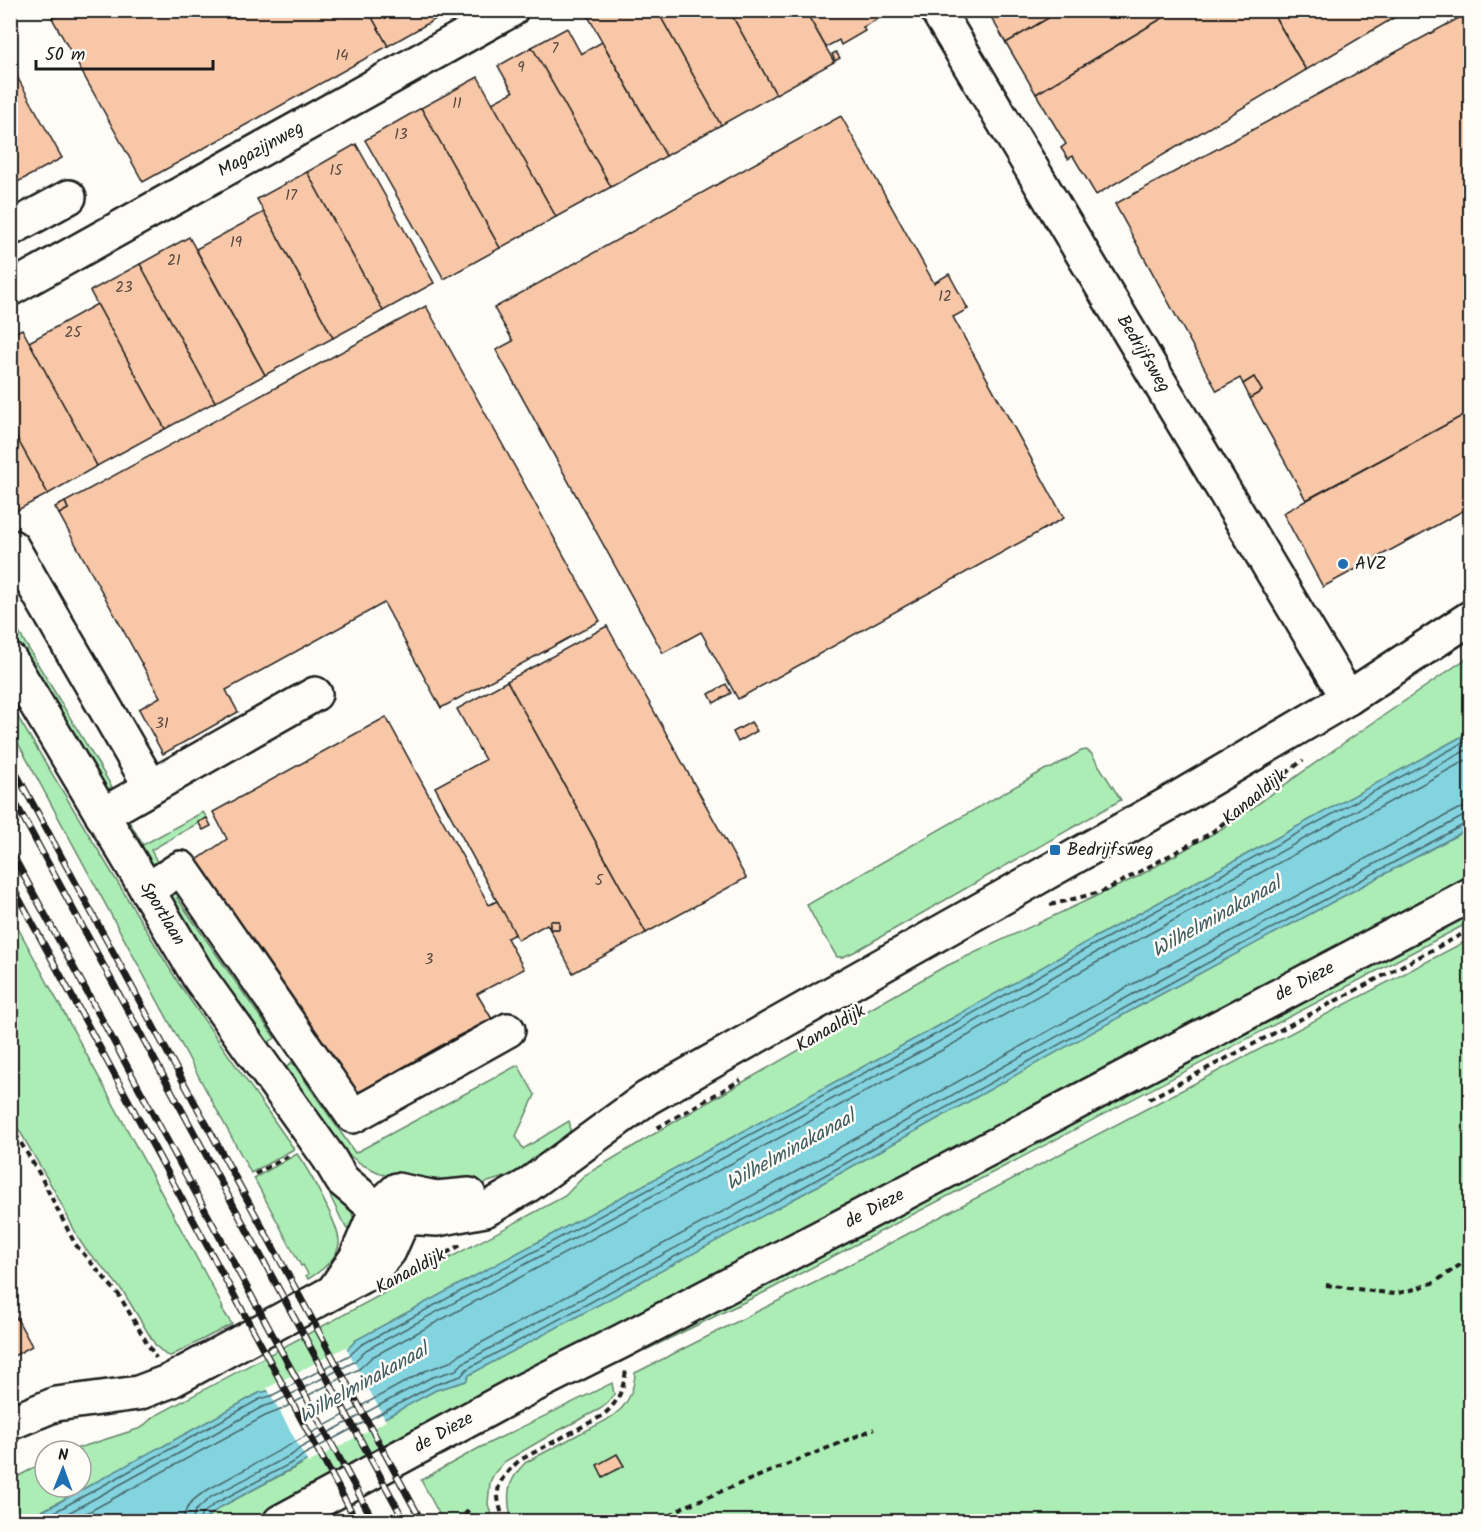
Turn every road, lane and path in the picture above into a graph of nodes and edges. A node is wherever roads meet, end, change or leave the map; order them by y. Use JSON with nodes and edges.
{"nodes":[{"id":1,"x":511,"y":10,"type":"edge"},
{"id":2,"x":937,"y":10,"type":"edge"},
{"id":3,"x":69,"y":197,"type":"dead end"},
{"id":4,"x":10,"y":230,"type":"edge"},
{"id":5,"x":10,"y":289,"type":"edge"},
{"id":6,"x":12,"y":547,"type":"dead end"},
{"id":7,"x":1470,"y":618,"type":"edge"},
{"id":8,"x":10,"y":660,"type":"edge"},
{"id":9,"x":315,"y":694,"type":"dead end"},
{"id":10,"x":1348,"y":698,"type":"junction"},
{"id":11,"x":1307,"y":757,"type":"dead end"},
{"id":12,"x":151,"y":787,"type":"junction"},
{"id":13,"x":102,"y":815,"type":"junction"},
{"id":14,"x":147,"y":890,"type":"junction"},
{"id":15,"x":1470,"y":895,"type":"edge"},
{"id":16,"x":1048,"y":905,"type":"dead end"},
{"id":17,"x":508,"y":1030,"type":"dead end"},
{"id":18,"x":300,"y":1038,"type":"junction"},
{"id":19,"x":262,"y":1064,"type":"junction"},
{"id":20,"x":741,"y":1080,"type":"dead end"},
{"id":21,"x":10,"y":1125,"type":"edge"},
{"id":22,"x":647,"y":1134,"type":"dead end"},
{"id":23,"x":290,"y":1155,"type":"dead end"},
{"id":24,"x":255,"y":1174,"type":"dead end"},
{"id":25,"x":393,"y":1205,"type":"junction"},
{"id":26,"x":468,"y":1241,"type":"dead end"},
{"id":27,"x":1470,"y":1258,"type":"edge"},
{"id":28,"x":407,"y":1274,"type":"dead end"},
{"id":29,"x":1326,"y":1285,"type":"dead end"},
{"id":30,"x":161,"y":1366,"type":"dead end"},
{"id":31,"x":627,"y":1367,"type":"dead end"},
{"id":32,"x":10,"y":1423,"type":"edge"},
{"id":33,"x":874,"y":1429,"type":"dead end"},
{"id":34,"x":471,"y":1509,"type":"dead end"},
{"id":35,"x":280,"y":1521,"type":"edge"},
{"id":36,"x":457,"y":1521,"type":"edge"},
{"id":37,"x":505,"y":1521,"type":"edge"},
{"id":38,"x":662,"y":1521,"type":"edge"}],
"edges":[{"from":1,"to":5,"type":"street","name":"Magazijnweg"},
{"from":2,"to":10,"type":"street","name":"Bedrijfsweg"},
{"from":3,"to":4,"type":"street"},
{"from":6,"to":12,"type":"street"},
{"from":7,"to":10,"type":"street","name":"Kanaaldijk"},
{"from":8,"to":13,"type":"street","name":"Sportlaan"},
{"from":9,"to":12,"type":"street"},
{"from":10,"to":25,"type":"street","name":"Kanaaldijk"},
{"from":11,"to":16,"type":"path","name":"Kanaaldijk"},
{"from":12,"to":13,"type":"street"},
{"from":13,"to":14,"type":"street","name":"Sportlaan"},
{"from":14,"to":18,"type":"street"},
{"from":14,"to":19,"type":"street","name":"Sportlaan"},
{"from":15,"to":35,"type":"street","name":"de Dieze"},
{"from":17,"to":18,"type":"street"},
{"from":18,"to":19,"type":"street"},
{"from":19,"to":25,"type":"street","name":"Sportlaan"},
{"from":20,"to":22,"type":"path"},
{"from":21,"to":30,"type":"path"},
{"from":23,"to":24,"type":"path"},
{"from":25,"to":32,"type":"street","name":"Kanaaldijk"},
{"from":26,"to":28,"type":"path","name":"Kanaaldijk"},
{"from":27,"to":29,"type":"path"},
{"from":31,"to":37,"type":"path"},
{"from":33,"to":38,"type":"path"},
{"from":34,"to":36,"type":"path"}]}
